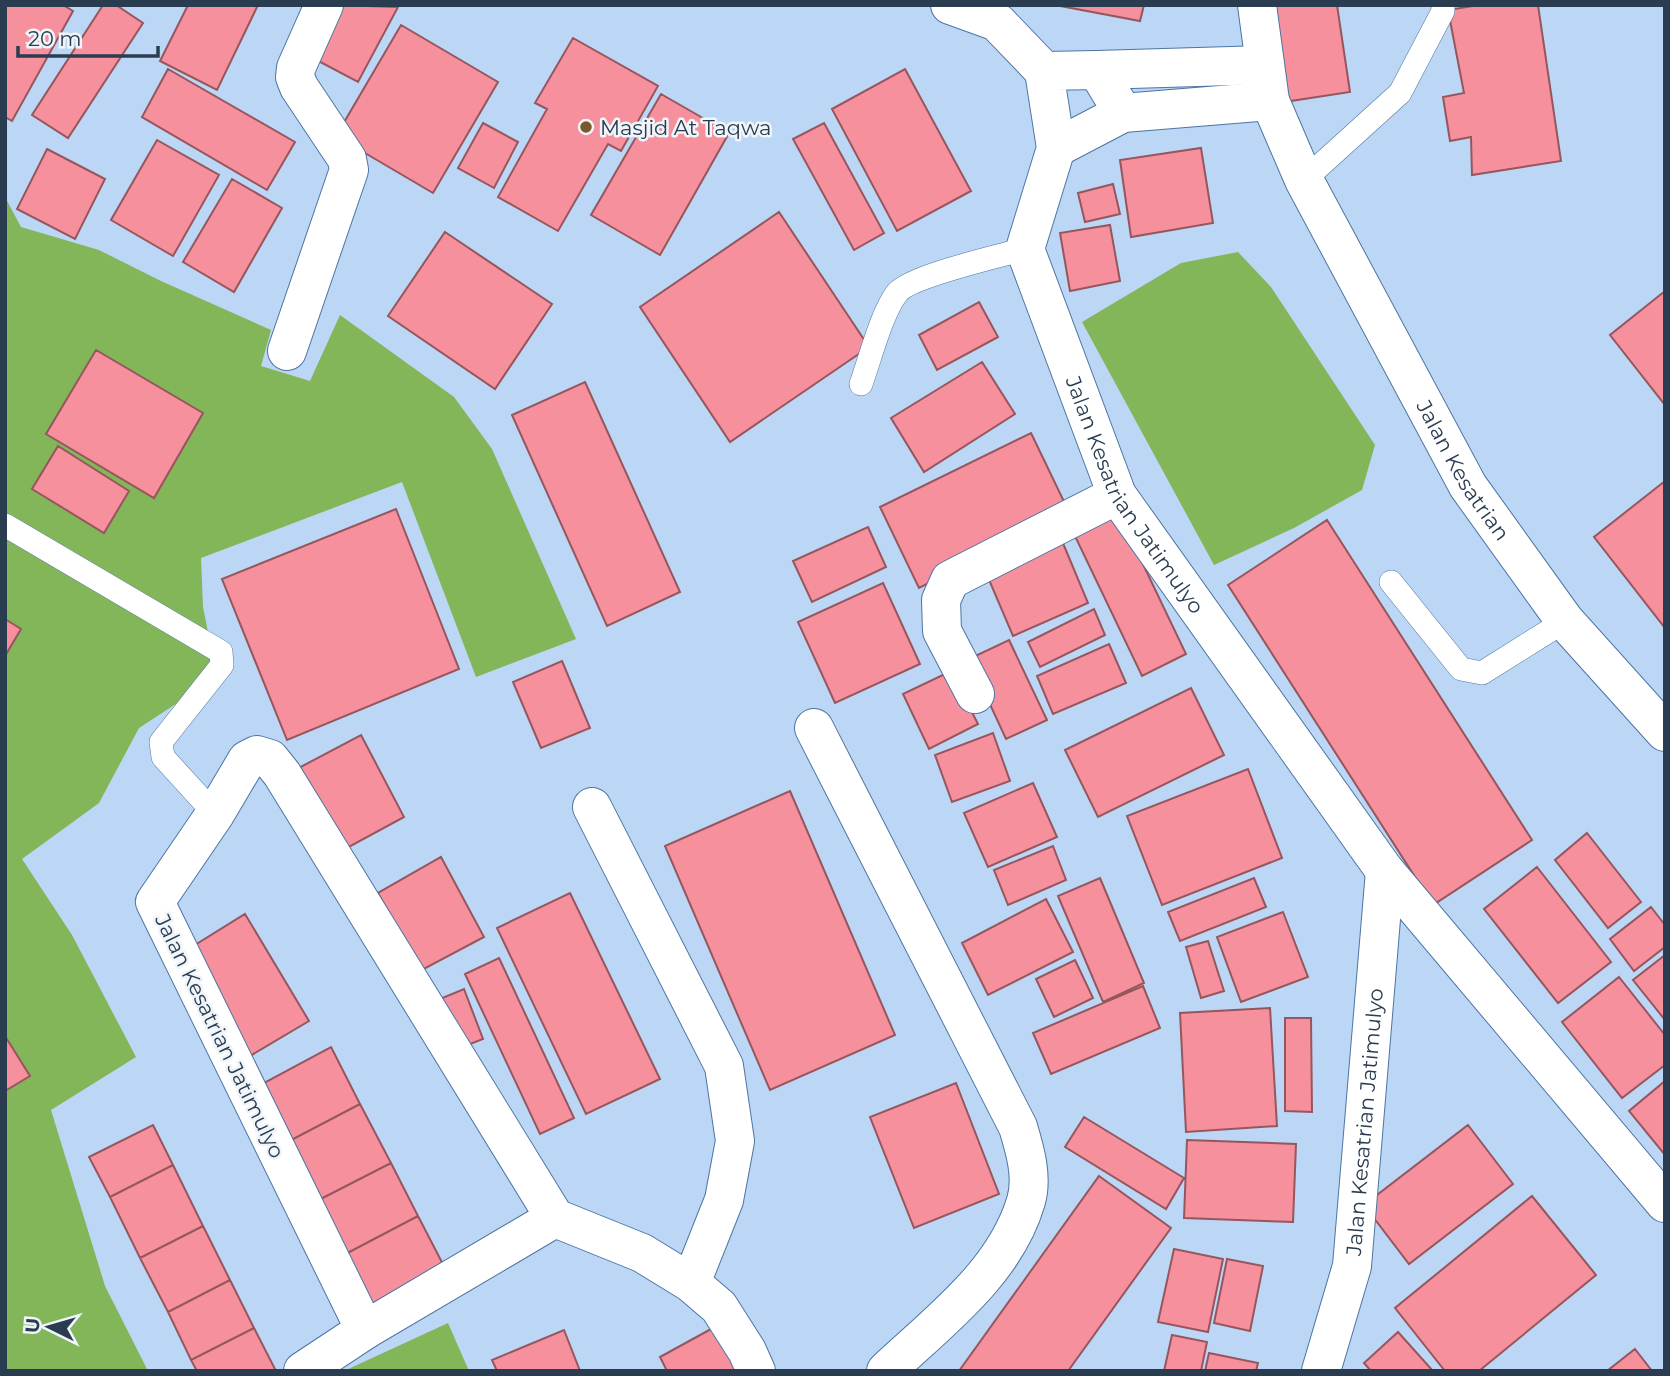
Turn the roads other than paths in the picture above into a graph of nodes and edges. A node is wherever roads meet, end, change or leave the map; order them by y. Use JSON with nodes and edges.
{"nodes":[{"id":1,"x":324,"y":5,"type":"edge"},
{"id":2,"x":950,"y":5,"type":"edge"},
{"id":3,"x":1257,"y":5,"type":"edge"},
{"id":4,"x":1444,"y":5,"type":"edge"},
{"id":5,"x":1097,"y":70,"type":"junction"},
{"id":6,"x":1044,"y":71,"type":"junction"},
{"id":7,"x":1267,"y":83,"type":"junction"},
{"id":8,"x":1123,"y":113,"type":"junction"},
{"id":9,"x":1056,"y":148,"type":"junction"},
{"id":10,"x":1304,"y":180,"type":"junction"},
{"id":11,"x":1025,"y":249,"type":"junction"},
{"id":12,"x":288,"y":351,"type":"dead end"},
{"id":13,"x":862,"y":384,"type":"dead end"},
{"id":14,"x":1117,"y":495,"type":"junction"},
{"id":15,"x":5,"y":525,"type":"edge"},
{"id":16,"x":1391,"y":582,"type":"dead end"},
{"id":17,"x":1565,"y":621,"type":"junction"},
{"id":18,"x":975,"y":694,"type":"dead end"},
{"id":19,"x":814,"y":728,"type":"dead end"},
{"id":20,"x":1665,"y":732,"type":"edge"},
{"id":21,"x":592,"y":807,"type":"dead end"},
{"id":22,"x":215,"y":814,"type":"junction"},
{"id":23,"x":1385,"y":871,"type":"junction"},
{"id":24,"x":1665,"y":1203,"type":"edge"},
{"id":25,"x":555,"y":1219,"type":"junction"},
{"id":26,"x":691,"y":1283,"type":"junction"},
{"id":27,"x":365,"y":1330,"type":"junction"},
{"id":28,"x":303,"y":1371,"type":"edge"},
{"id":29,"x":756,"y":1371,"type":"edge"},
{"id":30,"x":886,"y":1371,"type":"edge"},
{"id":31,"x":1321,"y":1371,"type":"edge"}],
"edges":[{"from":1,"to":12,"type":"street"},
{"from":2,"to":6,"type":"street"},
{"from":3,"to":7,"type":"street","name":"Jalan Kesatrian"},
{"from":4,"to":10,"type":"lane"},
{"from":5,"to":6,"type":"street"},
{"from":5,"to":7,"type":"street"},
{"from":5,"to":8,"type":"street"},
{"from":6,"to":9,"type":"street"},
{"from":7,"to":8,"type":"street"},
{"from":7,"to":10,"type":"street","name":"Jalan Kesatrian"},
{"from":8,"to":9,"type":"street"},
{"from":9,"to":11,"type":"street"},
{"from":10,"to":17,"type":"street","name":"Jalan Kesatrian"},
{"from":11,"to":13,"type":"lane"},
{"from":11,"to":14,"type":"street","name":"Jalan Kesatrian Jatimulyo"},
{"from":14,"to":18,"type":"street"},
{"from":14,"to":23,"type":"street","name":"Jalan Kesatrian Jatimulyo"},
{"from":15,"to":22,"type":"lane"},
{"from":16,"to":17,"type":"lane"},
{"from":17,"to":20,"type":"street","name":"Jalan Kesatrian"},
{"from":19,"to":30,"type":"street"},
{"from":21,"to":26,"type":"street"},
{"from":22,"to":25,"type":"street","name":"Jalan Kesatrian Jatimulyo"},
{"from":22,"to":27,"type":"street","name":"Jalan Kesatrian Jatimulyo"},
{"from":23,"to":24,"type":"street","name":"Jalan Kesatrian Jatimulyo"},
{"from":23,"to":31,"type":"street","name":"Jalan Kesatrian Jatimulyo"},
{"from":25,"to":26,"type":"street"},
{"from":25,"to":27,"type":"street"},
{"from":26,"to":29,"type":"street"},
{"from":27,"to":28,"type":"street"}]}
